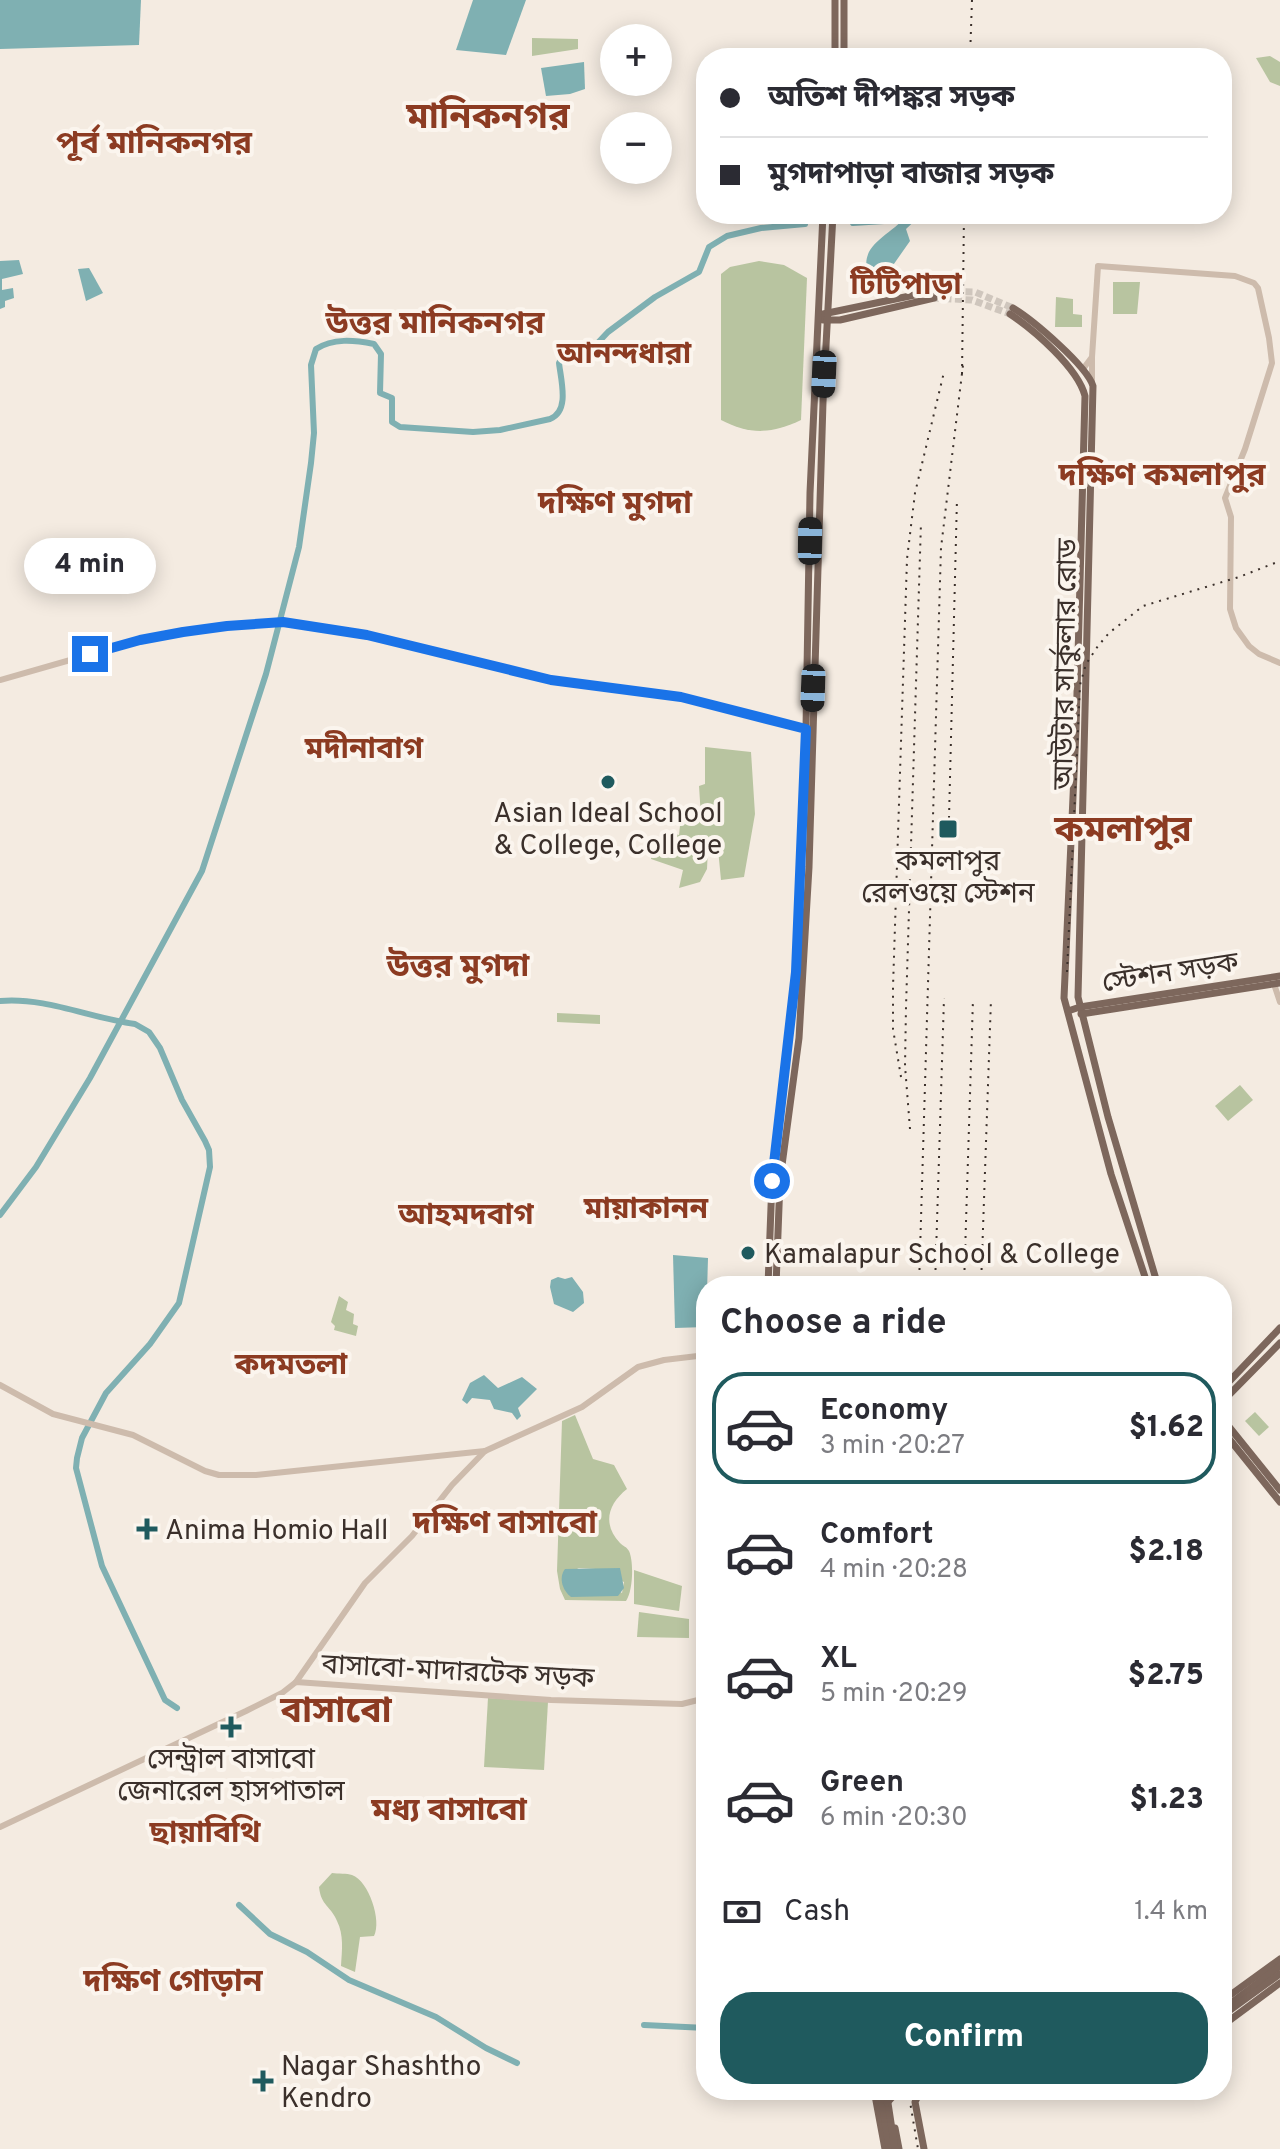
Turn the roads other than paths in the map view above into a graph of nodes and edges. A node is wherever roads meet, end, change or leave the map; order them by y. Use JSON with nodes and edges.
{"nodes":[{"id":1,"x":835,"y":0,"type":"edge"},
{"id":2,"x":844,"y":0,"type":"edge"},
{"id":3,"x":835,"y":48,"type":"edge"},
{"id":4,"x":844,"y":48,"type":"edge"},
{"id":5,"x":823,"y":224,"type":"edge"},
{"id":6,"x":832,"y":224,"type":"edge"},
{"id":7,"x":934,"y":295,"type":"tunnel mouth"},
{"id":8,"x":818,"y":317,"type":"junction"},
{"id":9,"x":827,"y":317,"type":"junction"},
{"id":10,"x":816,"y":346,"type":"junction"},
{"id":11,"x":826,"y":347,"type":"junction"},
{"id":12,"x":1092,"y":357,"type":"junction"},
{"id":13,"x":1083,"y":369,"type":"junction"},
{"id":14,"x":1073,"y":373,"type":"junction"},
{"id":15,"x":1092,"y":382,"type":"junction"},
{"id":16,"x":814,"y":541,"type":"junction"},
{"id":17,"x":1280,"y":663,"type":"edge"},
{"id":18,"x":0,"y":680,"type":"edge"},
{"id":19,"x":806,"y":729,"type":"junction"},
{"id":20,"x":804,"y":885,"type":"junction"},
{"id":21,"x":1277,"y":980,"type":"edge"},
{"id":22,"x":1280,"y":1002,"type":"edge"},
{"id":23,"x":1081,"y":1010,"type":"junction"},
{"id":24,"x":1069,"y":1014,"type":"junction"},
{"id":25,"x":768,"y":1276,"type":"edge"},
{"id":26,"x":776,"y":1276,"type":"edge"},
{"id":27,"x":1145,"y":1276,"type":"edge"},
{"id":28,"x":1155,"y":1276,"type":"edge"},
{"id":29,"x":1280,"y":1328,"type":"edge"},
{"id":30,"x":1280,"y":1343,"type":"edge"},
{"id":31,"x":696,"y":1356,"type":"edge"},
{"id":32,"x":1232,"y":1378,"type":"edge"},
{"id":33,"x":0,"y":1385,"type":"edge"},
{"id":34,"x":1232,"y":1392,"type":"edge"},
{"id":35,"x":1232,"y":1430,"type":"edge"},
{"id":36,"x":1232,"y":1442,"type":"edge"},
{"id":37,"x":485,"y":1451,"type":"junction"},
{"id":38,"x":1280,"y":1490,"type":"edge"},
{"id":39,"x":1280,"y":1502,"type":"edge"},
{"id":40,"x":296,"y":1682,"type":"junction"},
{"id":41,"x":696,"y":1700,"type":"edge"},
{"id":42,"x":0,"y":1827,"type":"edge"},
{"id":43,"x":1280,"y":1959,"type":"edge"},
{"id":44,"x":1280,"y":1966,"type":"edge"},
{"id":45,"x":1280,"y":1974,"type":"edge"},
{"id":46,"x":1280,"y":1983,"type":"edge"},
{"id":47,"x":1232,"y":1994,"type":"edge"},
{"id":48,"x":1232,"y":2002,"type":"edge"},
{"id":49,"x":1232,"y":2009,"type":"edge"},
{"id":50,"x":1232,"y":2019,"type":"edge"},
{"id":51,"x":883,"y":2100,"type":"edge"},
{"id":52,"x":886,"y":2100,"type":"edge"},
{"id":53,"x":890,"y":2100,"type":"edge"},
{"id":54,"x":916,"y":2100,"type":"edge"},
{"id":55,"x":887,"y":2103,"type":"junction"},
{"id":56,"x":891,"y":2149,"type":"edge"},
{"id":57,"x":924,"y":2149,"type":"edge"}],
"edges":[{"from":1,"to":3,"type":"main road"},
{"from":2,"to":4,"type":"main road"},
{"from":5,"to":8,"type":"main road"},
{"from":6,"to":9,"type":"main road"},
{"from":7,"to":9,"type":"main road"},
{"from":8,"to":9,"type":"main road"},
{"from":8,"to":10,"type":"main road"},
{"from":9,"to":11,"type":"main road"},
{"from":10,"to":11,"type":"main road"},
{"from":10,"to":16,"type":"main road"},
{"from":11,"to":16,"type":"main road"},
{"from":12,"to":13,"type":"street"},
{"from":12,"to":15,"type":"street"},
{"from":12,"to":17,"type":"street"},
{"from":13,"to":14,"type":"main road"},
{"from":13,"to":14,"type":"main road","name":"আউটার সার্কুলার রোড"},
{"from":13,"to":15,"type":"main road","name":"আউটার সার্কুলার রোড"},
{"from":14,"to":24,"type":"main road","name":"আউটার সার্কুলার রোড"},
{"from":15,"to":23,"type":"main road","name":"আউটার সার্কুলার রোড"},
{"from":16,"to":19,"type":"main road"},
{"from":16,"to":20,"type":"main road"},
{"from":18,"to":19,"type":"street"},
{"from":19,"to":20,"type":"main road"},
{"from":20,"to":25,"type":"main road"},
{"from":20,"to":26,"type":"main road"},
{"from":21,"to":22,"type":"street"},
{"from":21,"to":23,"type":"main road","name":"স্টেশন সড়ক"},
{"from":23,"to":24,"type":"main road","name":"স্টেশন সড়ক"},
{"from":23,"to":28,"type":"main road","name":"আউটার সার্কুলার রোড"},
{"from":24,"to":27,"type":"main road","name":"আউটার সার্কুলার রোড"},
{"from":29,"to":32,"type":"main road"},
{"from":30,"to":34,"type":"main road"},
{"from":31,"to":37,"type":"street"},
{"from":33,"to":37,"type":"street"},
{"from":35,"to":38,"type":"main road"},
{"from":36,"to":39,"type":"main road"},
{"from":37,"to":40,"type":"street"},
{"from":40,"to":41,"type":"street","name":"বাসাবো-মাদারটেক সড়ক"},
{"from":40,"to":42,"type":"street","name":"বাসাবো-মাদারটেক সড়ক"},
{"from":43,"to":47,"type":"main road"},
{"from":44,"to":48,"type":"main road"},
{"from":45,"to":49,"type":"main road"},
{"from":46,"to":50,"type":"main road"},
{"from":51,"to":56,"type":"main road","bridge":true},
{"from":52,"to":55,"type":"main road","bridge":true},
{"from":53,"to":55,"type":"main road","bridge":true},
{"from":54,"to":57,"type":"main road","bridge":true},
{"from":55,"to":56,"type":"main road","bridge":true}]}
